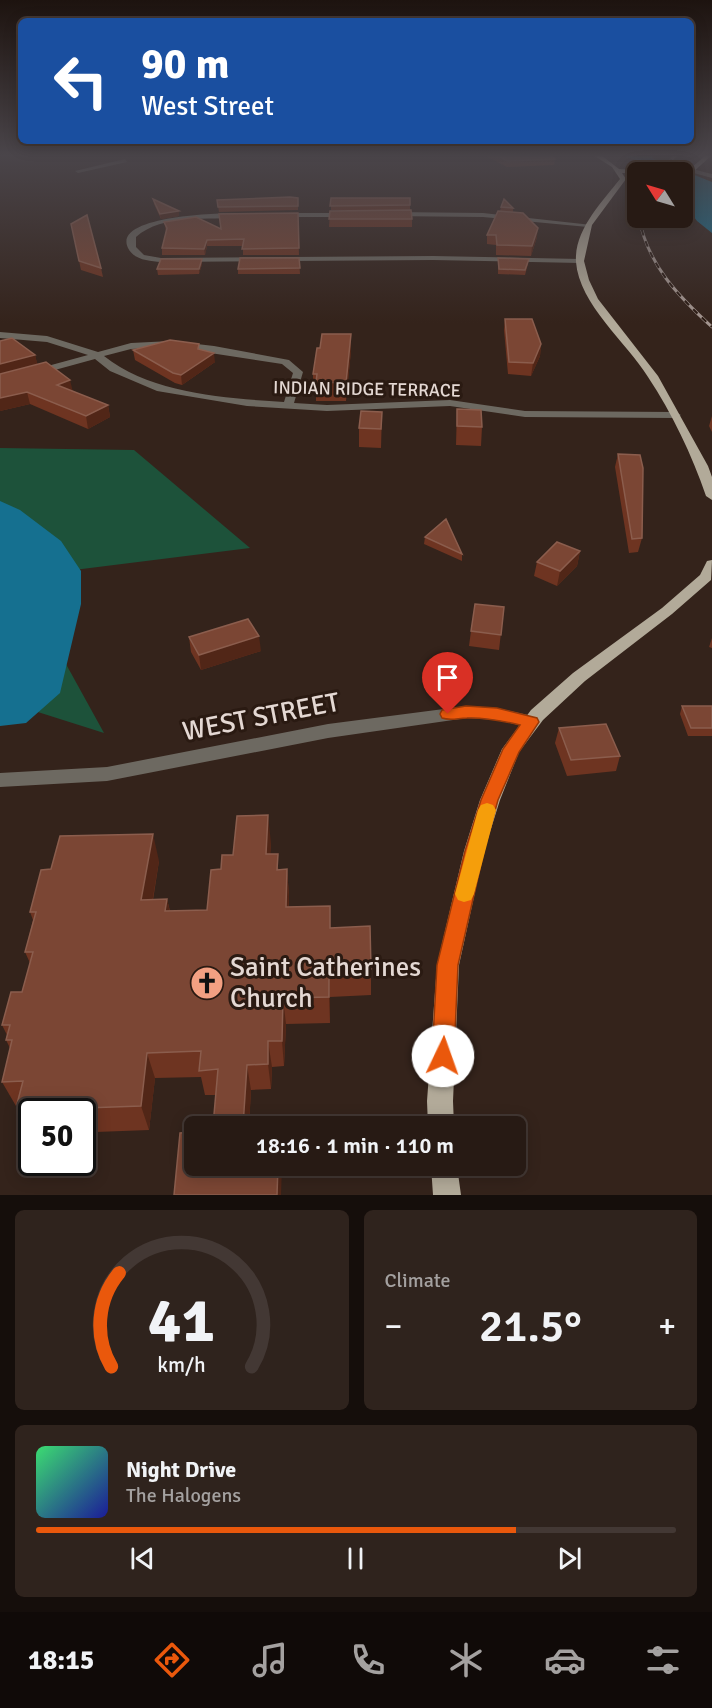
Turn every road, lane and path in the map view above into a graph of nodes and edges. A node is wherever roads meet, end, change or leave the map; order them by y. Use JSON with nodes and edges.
{"nodes":[{"id":1,"x":599,"y":211,"type":"edge"},
{"id":2,"x":378,"y":214,"type":"edge"},
{"id":3,"x":248,"y":215,"type":"edge"},
{"id":4,"x":269,"y":215,"type":"edge"},
{"id":5,"x":358,"y":215,"type":"edge"},
{"id":6,"x":588,"y":225,"type":"junction"},
{"id":7,"x":580,"y":261,"type":"junction"},
{"id":8,"x":0,"y":335,"type":"edge"},
{"id":9,"x":95,"y":354,"type":"junction"},
{"id":10,"x":0,"y":382,"type":"edge"},
{"id":11,"x":288,"y":406,"type":"junction"},
{"id":12,"x":675,"y":415,"type":"junction"},
{"id":13,"x":712,"y":496,"type":"edge"},
{"id":14,"x":712,"y":564,"type":"edge"},
{"id":15,"x":531,"y":722,"type":"junction"},
{"id":16,"x":0,"y":780,"type":"edge"},
{"id":17,"x":440,"y":1116,"type":"edge"},
{"id":18,"x":445,"y":1176,"type":"edge"},
{"id":19,"x":447,"y":1195,"type":"edge"}],
"edges":[{"from":1,"to":6,"type":"main road"},
{"from":2,"to":6,"type":"street"},
{"from":3,"to":7,"type":"street"},
{"from":4,"to":5,"type":"street"},
{"from":6,"to":7,"type":"main road"},
{"from":7,"to":12,"type":"main road"},
{"from":8,"to":9,"type":"street","name":"INDIAN RIDGE TERRACE"},
{"from":9,"to":10,"type":"street"},
{"from":9,"to":11,"type":"street","name":"INDIAN RIDGE TERRACE"},
{"from":9,"to":11,"type":"street"},
{"from":11,"to":12,"type":"street","name":"INDIAN RIDGE TERRACE"},
{"from":12,"to":13,"type":"main road"},
{"from":14,"to":15,"type":"main road"},
{"from":15,"to":16,"type":"street","name":"WEST STREET"},
{"from":15,"to":17,"type":"main road"},
{"from":18,"to":19,"type":"main road"}]}
